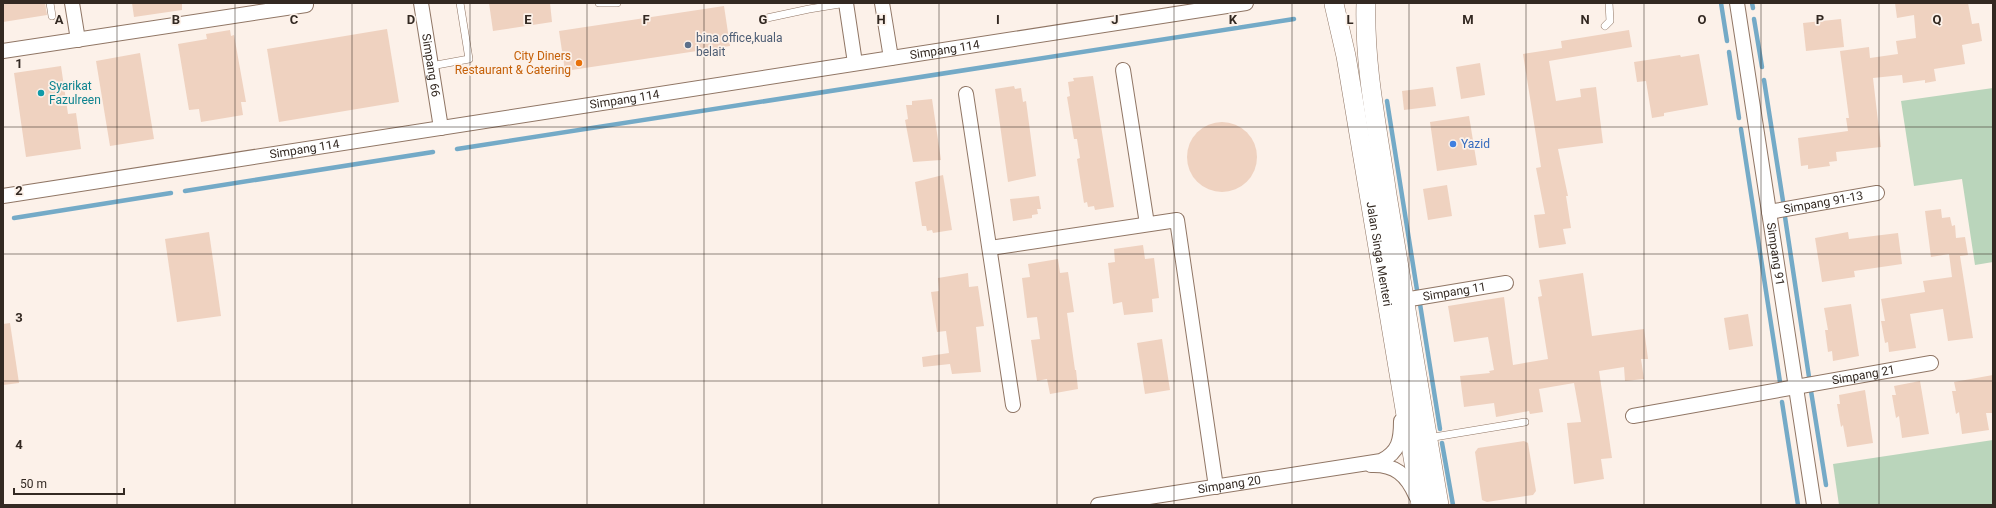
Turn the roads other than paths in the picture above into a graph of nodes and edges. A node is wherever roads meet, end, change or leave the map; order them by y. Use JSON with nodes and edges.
{"nodes":[{"id":1,"x":50,"y":3,"type":"edge"},
{"id":2,"x":72,"y":3,"type":"edge"},
{"id":3,"x":422,"y":3,"type":"edge"},
{"id":4,"x":460,"y":3,"type":"edge"},
{"id":5,"x":599,"y":3,"type":"edge"},
{"id":6,"x":616,"y":3,"type":"edge"},
{"id":7,"x":846,"y":3,"type":"edge"},
{"id":8,"x":882,"y":3,"type":"edge"},
{"id":9,"x":1246,"y":3,"type":"edge"},
{"id":10,"x":1362,"y":3,"type":"edge"},
{"id":11,"x":1366,"y":3,"type":"edge"},
{"id":12,"x":1609,"y":3,"type":"edge"},
{"id":13,"x":1737,"y":3,"type":"edge"},
{"id":14,"x":1334,"y":4,"type":"edge"},
{"id":15,"x":306,"y":5,"type":"dead end"},
{"id":16,"x":808,"y":6,"type":"edge"},
{"id":17,"x":52,"y":16,"type":"dead end"},
{"id":18,"x":767,"y":18,"type":"dead end"},
{"id":19,"x":1605,"y":26,"type":"dead end"},
{"id":20,"x":78,"y":40,"type":"junction"},
{"id":21,"x":3,"y":52,"type":"edge"},
{"id":22,"x":891,"y":58,"type":"junction"},
{"id":23,"x":855,"y":63,"type":"junction"},
{"id":24,"x":432,"y":66,"type":"junction"},
{"id":25,"x":1122,"y":70,"type":"dead end"},
{"id":26,"x":966,"y":94,"type":"dead end"},
{"id":27,"x":441,"y":128,"type":"junction"},
{"id":28,"x":1877,"y":193,"type":"dead end"},
{"id":29,"x":3,"y":196,"type":"edge"},
{"id":30,"x":1769,"y":212,"type":"junction"},
{"id":31,"x":1147,"y":224,"type":"junction"},
{"id":32,"x":990,"y":248,"type":"junction"},
{"id":33,"x":1506,"y":283,"type":"dead end"},
{"id":34,"x":1404,"y":300,"type":"junction"},
{"id":35,"x":1931,"y":363,"type":"dead end"},
{"id":36,"x":1402,"y":388,"type":"junction"},
{"id":37,"x":1797,"y":388,"type":"junction"},
{"id":38,"x":1013,"y":405,"type":"dead end"},
{"id":39,"x":1633,"y":416,"type":"dead end"},
{"id":40,"x":1525,"y":422,"type":"dead end"},
{"id":41,"x":1427,"y":438,"type":"junction"},
{"id":42,"x":1361,"y":465,"type":"junction"},
{"id":43,"x":1216,"y":487,"type":"junction"},
{"id":44,"x":1112,"y":504,"type":"edge"},
{"id":45,"x":1098,"y":505,"type":"edge"},
{"id":46,"x":1420,"y":505,"type":"edge"},
{"id":47,"x":1439,"y":505,"type":"edge"},
{"id":48,"x":1814,"y":505,"type":"edge"}],
"edges":[{"from":1,"to":17,"type":"lane"},
{"from":2,"to":20,"type":"street"},
{"from":3,"to":24,"type":"street","name":"Simpang 66"},
{"from":4,"to":24,"type":"lane"},
{"from":5,"to":6,"type":"lane"},
{"from":7,"to":16,"type":"lane"},
{"from":7,"to":23,"type":"street"},
{"from":8,"to":22,"type":"street"},
{"from":9,"to":22,"type":"street","name":"Simpang 114"},
{"from":10,"to":14,"type":"main road"},
{"from":11,"to":34,"type":"main road","name":"Jalan Singa Menteri"},
{"from":12,"to":19,"type":"lane"},
{"from":13,"to":30,"type":"street","name":"Simpang 91"},
{"from":14,"to":36,"type":"main road","name":"Jalan Singa Menteri"},
{"from":15,"to":20,"type":"street"},
{"from":16,"to":18,"type":"lane"},
{"from":20,"to":21,"type":"street"},
{"from":22,"to":23,"type":"street","name":"Simpang 114"},
{"from":23,"to":27,"type":"street","name":"Simpang 114"},
{"from":24,"to":27,"type":"street","name":"Simpang 66"},
{"from":25,"to":31,"type":"street"},
{"from":26,"to":32,"type":"street"},
{"from":27,"to":29,"type":"street","name":"Simpang 114"},
{"from":28,"to":30,"type":"street","name":"Simpang 91-13"},
{"from":30,"to":37,"type":"street","name":"Simpang 91"},
{"from":31,"to":32,"type":"street"},
{"from":31,"to":43,"type":"street"},
{"from":32,"to":38,"type":"street"},
{"from":33,"to":34,"type":"street","name":"Simpang 11"},
{"from":34,"to":41,"type":"main road","name":"Jalan Singa Menteri"},
{"from":35,"to":37,"type":"street","name":"Simpang 21"},
{"from":36,"to":42,"type":"street"},
{"from":36,"to":46,"type":"main road","name":"Jalan Singa Menteri"},
{"from":37,"to":39,"type":"street","name":"Simpang 21"},
{"from":37,"to":48,"type":"street","name":"Simpang 91"},
{"from":40,"to":41,"type":"lane"},
{"from":41,"to":47,"type":"main road","name":"Jalan Singa Menteri"},
{"from":42,"to":43,"type":"street","name":"Simpang 20"},
{"from":42,"to":46,"type":"street"},
{"from":43,"to":44,"type":"street","name":"Simpang 20"},
{"from":44,"to":45,"type":"street","name":"Simpang 20"}]}
